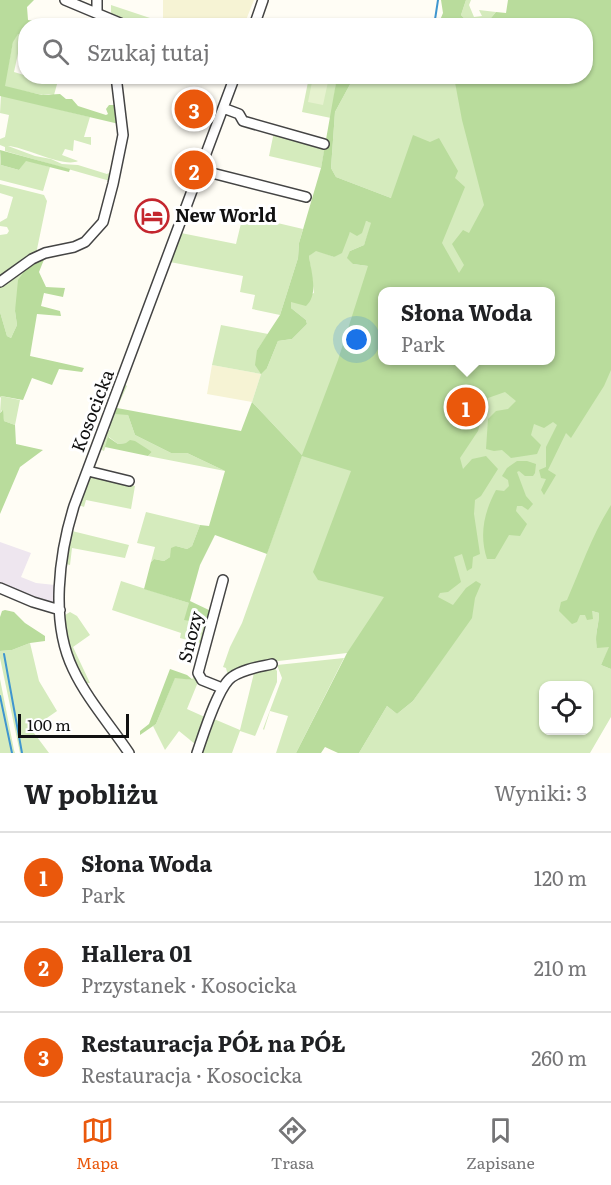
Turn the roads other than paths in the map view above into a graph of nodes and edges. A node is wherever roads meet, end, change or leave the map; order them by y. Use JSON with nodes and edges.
{"nodes":[{"id":1,"x":65,"y":0,"type":"edge"},
{"id":2,"x":97,"y":0,"type":"edge"},
{"id":3,"x":263,"y":0,"type":"edge"},
{"id":4,"x":97,"y":12,"type":"junction"},
{"id":5,"x":107,"y":18,"type":"edge"},
{"id":6,"x":257,"y":18,"type":"edge"},
{"id":7,"x":117,"y":84,"type":"edge"},
{"id":8,"x":232,"y":84,"type":"edge"},
{"id":9,"x":224,"y":108,"type":"junction"},
{"id":10,"x":324,"y":144,"type":"dead end"},
{"id":11,"x":200,"y":170,"type":"junction"},
{"id":12,"x":306,"y":197,"type":"dead end"},
{"id":13,"x":0,"y":282,"type":"edge"},
{"id":14,"x":88,"y":471,"type":"junction"},
{"id":15,"x":129,"y":481,"type":"dead end"},
{"id":16,"x":223,"y":580,"type":"dead end"},
{"id":17,"x":0,"y":588,"type":"edge"},
{"id":18,"x":60,"y":610,"type":"junction"},
{"id":19,"x":272,"y":664,"type":"dead end"},
{"id":20,"x":222,"y":688,"type":"junction"},
{"id":21,"x":129,"y":753,"type":"edge"},
{"id":22,"x":197,"y":753,"type":"edge"}],
"edges":[{"from":1,"to":4,"type":"street"},
{"from":2,"to":4,"type":"street"},
{"from":3,"to":6,"type":"street"},
{"from":4,"to":5,"type":"street"},
{"from":7,"to":13,"type":"street"},
{"from":8,"to":9,"type":"street","name":"Kosocicka"},
{"from":9,"to":10,"type":"street"},
{"from":9,"to":11,"type":"street","name":"Kosocicka"},
{"from":11,"to":12,"type":"street"},
{"from":11,"to":14,"type":"street","name":"Kosocicka"},
{"from":14,"to":15,"type":"street"},
{"from":14,"to":18,"type":"street","name":"Kosocicka"},
{"from":16,"to":20,"type":"street","name":"Snozy"},
{"from":17,"to":18,"type":"street"},
{"from":18,"to":21,"type":"street","name":"Kosocicka"},
{"from":19,"to":20,"type":"street"},
{"from":20,"to":22,"type":"street"}]}
